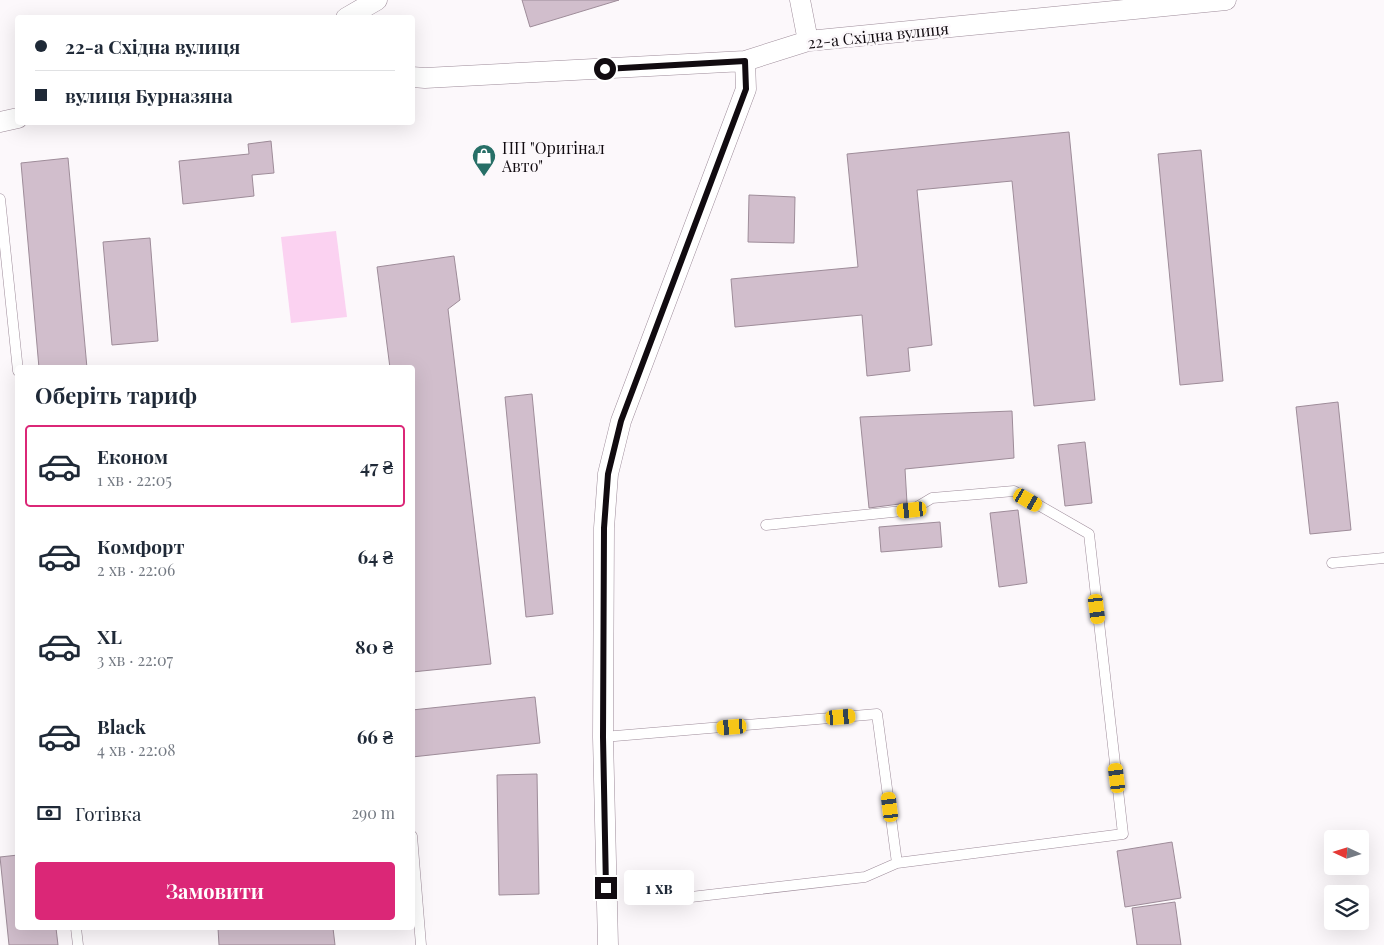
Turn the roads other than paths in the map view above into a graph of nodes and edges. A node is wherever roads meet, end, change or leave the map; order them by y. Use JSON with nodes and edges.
{"nodes":[{"id":1,"x":377,"y":0,"type":"edge"},
{"id":2,"x":800,"y":0,"type":"edge"},
{"id":3,"x":1226,"y":0,"type":"edge"},
{"id":4,"x":351,"y":15,"type":"edge"},
{"id":5,"x":808,"y":41,"type":"junction"},
{"id":6,"x":745,"y":61,"type":"junction"},
{"id":7,"x":415,"y":77,"type":"edge"},
{"id":8,"x":15,"y":119,"type":"edge"},
{"id":9,"x":0,"y":122,"type":"edge"},
{"id":10,"x":0,"y":199,"type":"edge"},
{"id":11,"x":17,"y":365,"type":"edge"},
{"id":12,"x":766,"y":525,"type":"dead end"},
{"id":13,"x":1384,"y":558,"type":"edge"},
{"id":14,"x":1332,"y":563,"type":"dead end"},
{"id":15,"x":603,"y":737,"type":"junction"},
{"id":16,"x":897,"y":863,"type":"junction"},
{"id":17,"x":415,"y":872,"type":"edge"},
{"id":18,"x":690,"y":897,"type":"dead end"},
{"id":19,"x":76,"y":930,"type":"edge"},
{"id":20,"x":78,"y":945,"type":"edge"},
{"id":21,"x":421,"y":945,"type":"edge"},
{"id":22,"x":608,"y":945,"type":"edge"}],
"edges":[{"from":1,"to":4,"type":"street"},
{"from":2,"to":5,"type":"street"},
{"from":3,"to":5,"type":"street","name":"22-а Східна вулиця"},
{"from":5,"to":6,"type":"street","name":"22-а Східна вулиця"},
{"from":6,"to":7,"type":"street","name":"22-а Східна вулиця"},
{"from":6,"to":15,"type":"street"},
{"from":8,"to":9,"type":"street"},
{"from":10,"to":11,"type":"lane"},
{"from":12,"to":16,"type":"lane"},
{"from":13,"to":14,"type":"lane"},
{"from":15,"to":16,"type":"lane"},
{"from":15,"to":22,"type":"street"},
{"from":16,"to":18,"type":"lane"},
{"from":17,"to":21,"type":"lane"},
{"from":19,"to":20,"type":"lane"}]}
